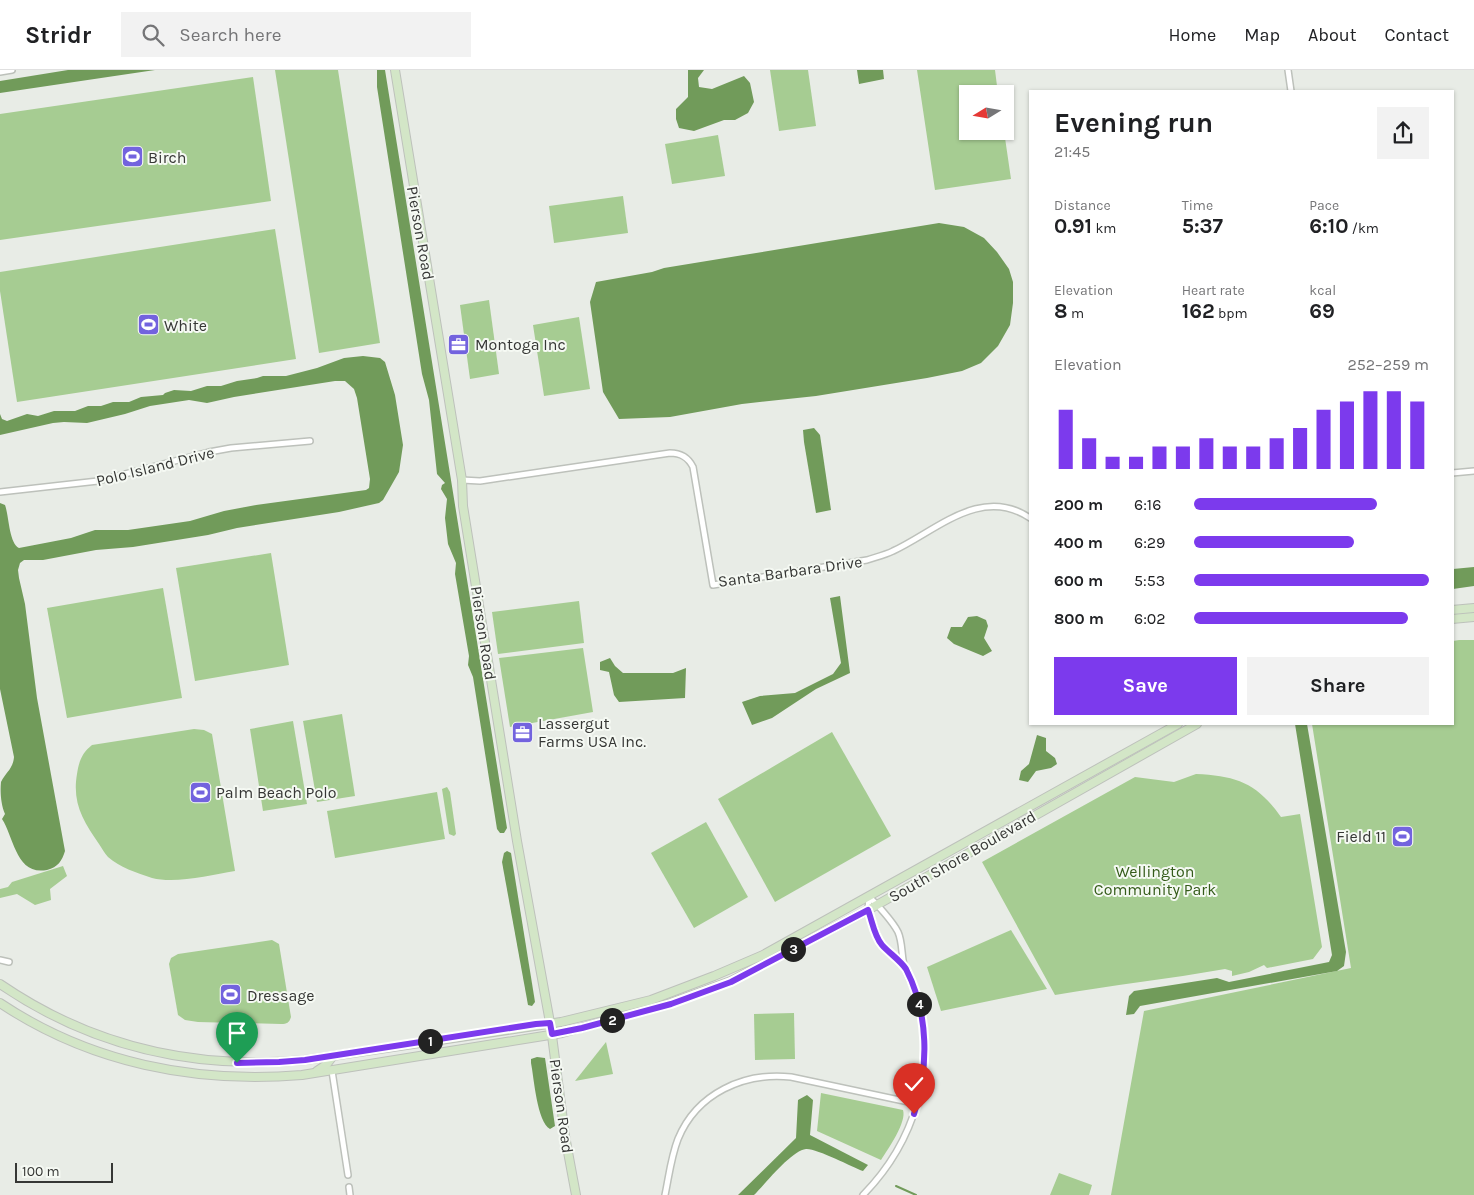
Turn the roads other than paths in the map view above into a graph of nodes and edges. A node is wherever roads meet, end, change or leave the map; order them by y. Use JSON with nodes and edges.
{"nodes":[{"id":1,"x":12,"y":70,"type":"edge"},
{"id":2,"x":395,"y":70,"type":"edge"},
{"id":3,"x":1288,"y":70,"type":"edge"},
{"id":4,"x":0,"y":72,"type":"edge"},
{"id":5,"x":1291,"y":90,"type":"edge"},
{"id":6,"x":310,"y":441,"type":"dead end"},
{"id":7,"x":1474,"y":471,"type":"edge"},
{"id":8,"x":1454,"y":473,"type":"edge"},
{"id":9,"x":462,"y":480,"type":"junction"},
{"id":10,"x":0,"y":492,"type":"edge"},
{"id":11,"x":1029,"y":517,"type":"edge"},
{"id":12,"x":1474,"y":608,"type":"edge"},
{"id":13,"x":1454,"y":610,"type":"edge"},
{"id":14,"x":1474,"y":617,"type":"edge"},
{"id":15,"x":1454,"y":619,"type":"edge"},
{"id":16,"x":1176,"y":725,"type":"edge"},
{"id":17,"x":1195,"y":725,"type":"edge"},
{"id":18,"x":869,"y":897,"type":"junction"},
{"id":19,"x":877,"y":904,"type":"junction"},
{"id":20,"x":868,"y":910,"type":"junction"},
{"id":21,"x":0,"y":960,"type":"edge"},
{"id":22,"x":9,"y":962,"type":"dead end"},
{"id":23,"x":905,"y":967,"type":"junction"},
{"id":24,"x":0,"y":984,"type":"edge"},
{"id":25,"x":0,"y":1003,"type":"edge"},
{"id":26,"x":550,"y":1023,"type":"junction"},
{"id":27,"x":552,"y":1034,"type":"junction"},
{"id":28,"x":349,"y":1053,"type":"junction"},
{"id":29,"x":333,"y":1056,"type":"junction"},
{"id":30,"x":332,"y":1070,"type":"junction"},
{"id":31,"x":311,"y":1074,"type":"junction"},
{"id":32,"x":918,"y":1104,"type":"junction"},
{"id":33,"x":348,"y":1175,"type":"dead end"},
{"id":34,"x":349,"y":1187,"type":"dead end"},
{"id":35,"x":350,"y":1195,"type":"edge"},
{"id":36,"x":573,"y":1195,"type":"edge"},
{"id":37,"x":665,"y":1195,"type":"edge"},
{"id":38,"x":863,"y":1195,"type":"edge"}],
"edges":[{"from":1,"to":4,"type":"street"},
{"from":2,"to":9,"type":"street","name":"Pierson Road"},
{"from":3,"to":5,"type":"street"},
{"from":6,"to":10,"type":"street","name":"Polo Island Drive"},
{"from":7,"to":8,"type":"street"},
{"from":9,"to":11,"type":"street","name":"Santa Barbara Drive"},
{"from":9,"to":26,"type":"street","name":"Pierson Road"},
{"from":12,"to":13,"type":"street"},
{"from":14,"to":15,"type":"street"},
{"from":16,"to":18,"type":"street","name":"South Shore Boulevard"},
{"from":17,"to":19,"type":"street","name":"South Shore Boulevard"},
{"from":18,"to":19,"type":"street"},
{"from":18,"to":20,"type":"street"},
{"from":18,"to":26,"type":"street","name":"South Shore Boulevard"},
{"from":19,"to":20,"type":"street","name":"South Shore Boulevard"},
{"from":19,"to":23,"type":"street"},
{"from":20,"to":23,"type":"street"},
{"from":20,"to":27,"type":"street","name":"South Shore Boulevard"},
{"from":21,"to":22,"type":"street"},
{"from":23,"to":32,"type":"street"},
{"from":24,"to":29,"type":"street","name":"South Shore Boulevard"},
{"from":25,"to":31,"type":"street","name":"South Shore Boulevard"},
{"from":26,"to":27,"type":"street","name":"Pierson Road"},
{"from":26,"to":28,"type":"street","name":"South Shore Boulevard"},
{"from":27,"to":30,"type":"street","name":"South Shore Boulevard"},
{"from":27,"to":36,"type":"street","name":"Pierson Road"},
{"from":28,"to":29,"type":"street","name":"South Shore Boulevard"},
{"from":28,"to":30,"type":"street"},
{"from":29,"to":31,"type":"street"},
{"from":30,"to":31,"type":"street","name":"South Shore Boulevard"},
{"from":30,"to":33,"type":"street"},
{"from":32,"to":37,"type":"street"},
{"from":32,"to":38,"type":"street"},
{"from":34,"to":35,"type":"street"}]}
